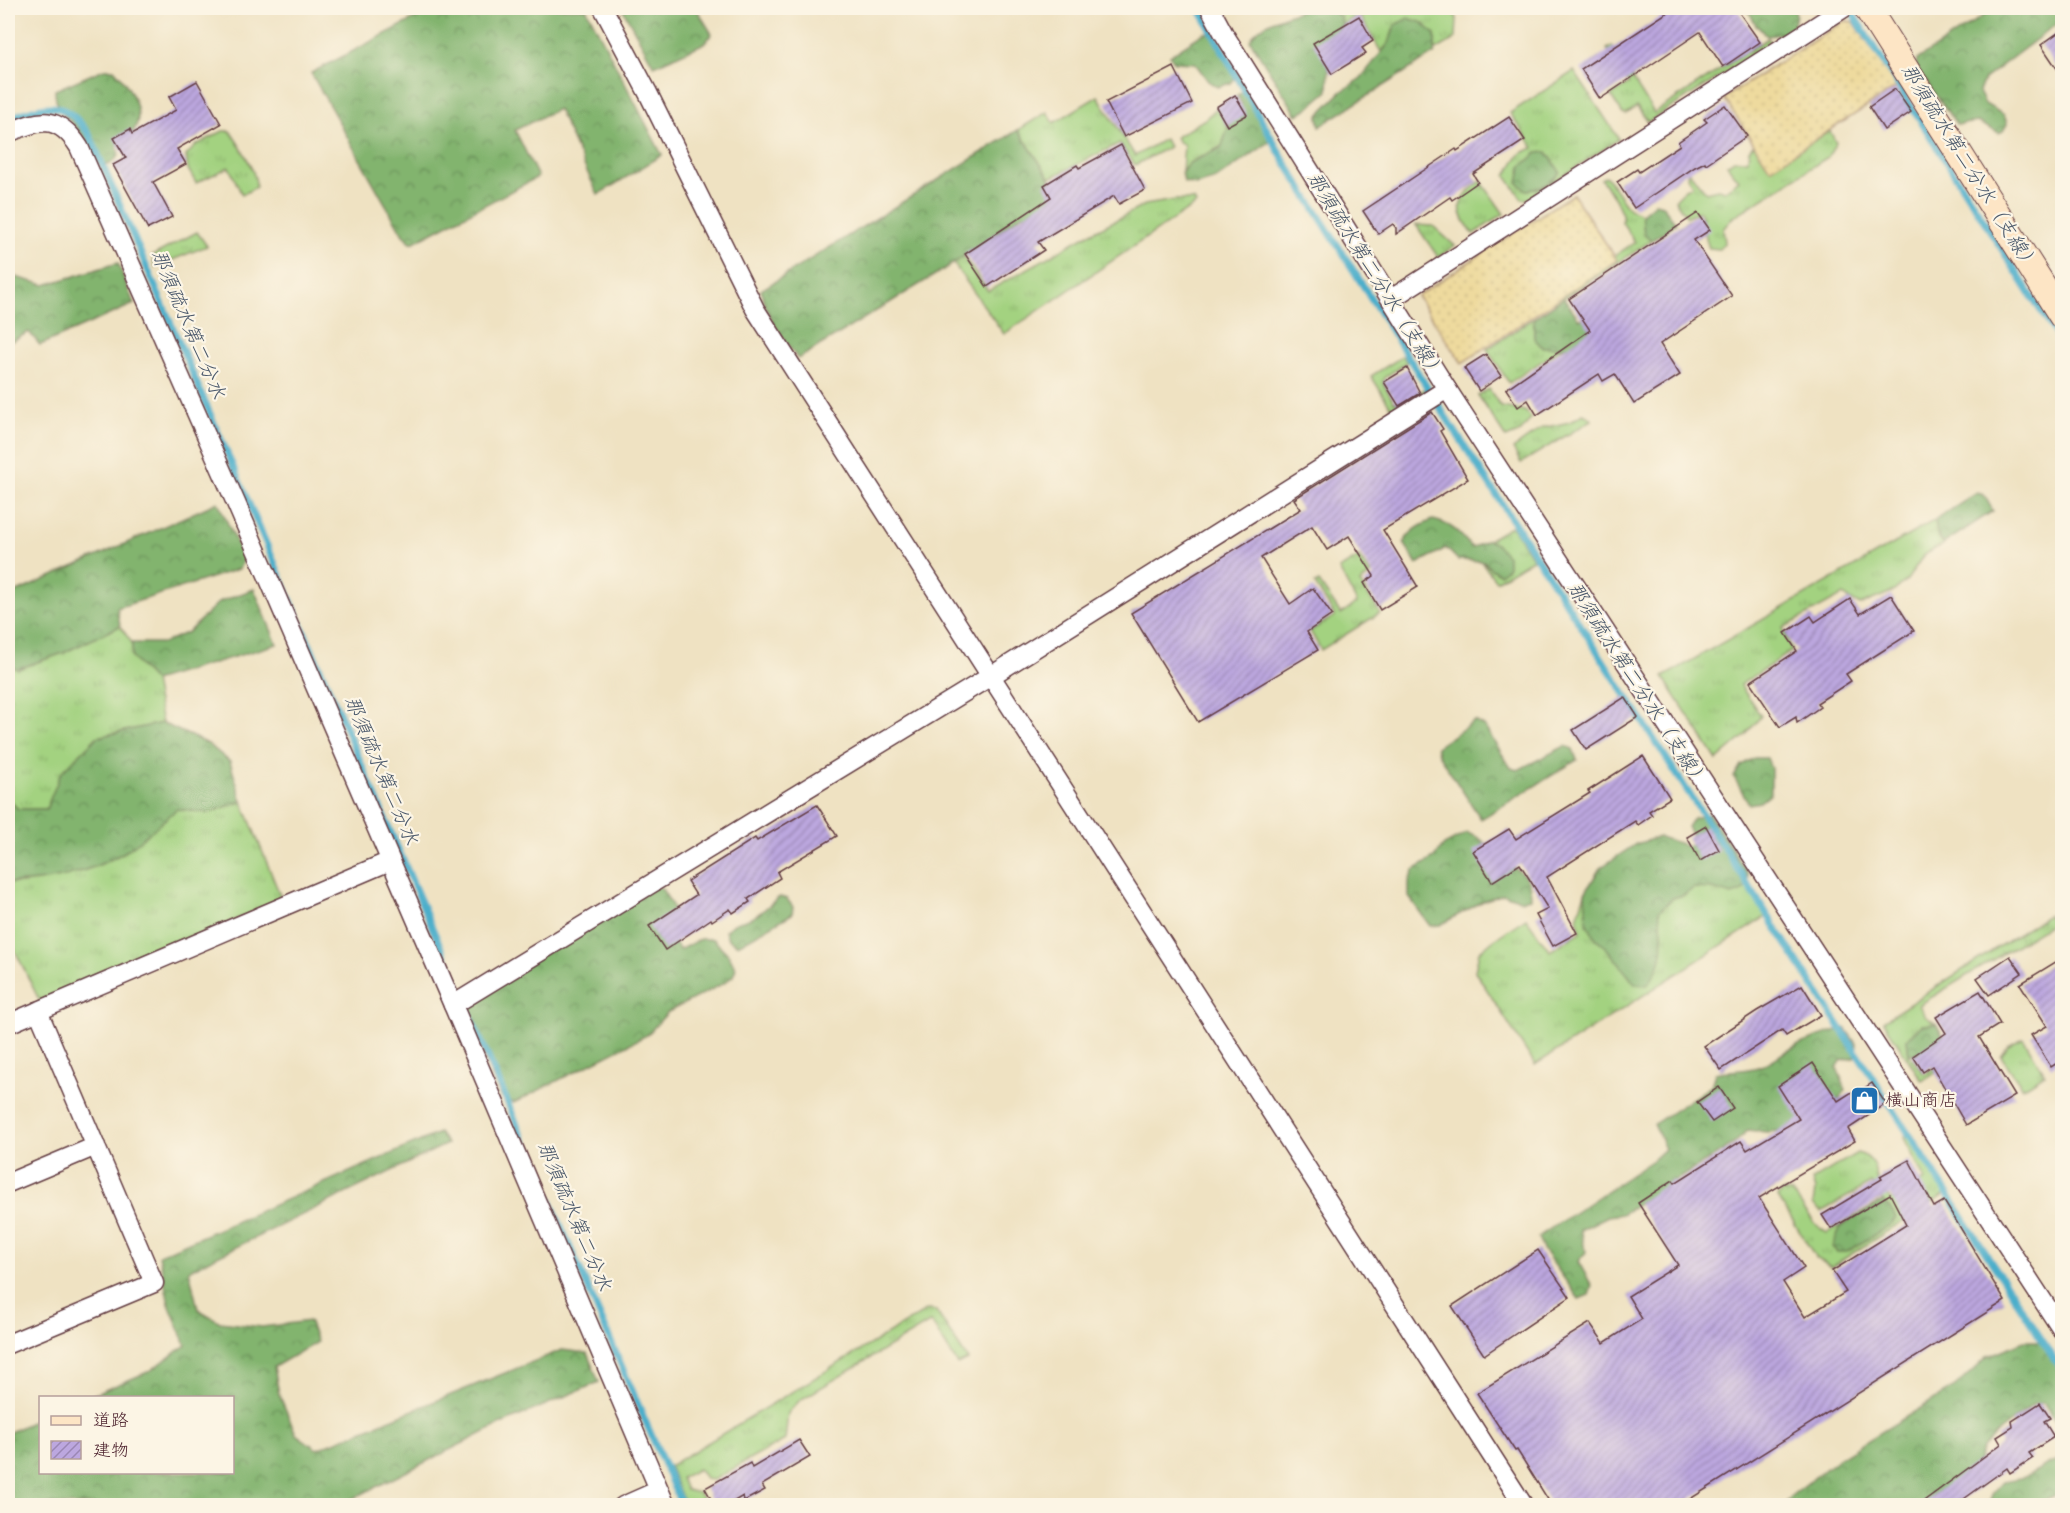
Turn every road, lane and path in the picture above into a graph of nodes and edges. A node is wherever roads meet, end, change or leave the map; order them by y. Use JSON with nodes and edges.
{"nodes":[{"id":1,"x":603,"y":8,"type":"edge"},
{"id":2,"x":1210,"y":8,"type":"edge"},
{"id":3,"x":1844,"y":8,"type":"edge"},
{"id":4,"x":1868,"y":8,"type":"edge"},
{"id":5,"x":8,"y":133,"type":"edge"},
{"id":6,"x":1390,"y":298,"type":"junction"},
{"id":7,"x":2062,"y":316,"type":"edge"},
{"id":8,"x":1447,"y":389,"type":"junction"},
{"id":9,"x":991,"y":676,"type":"junction"},
{"id":10,"x":390,"y":861,"type":"junction"},
{"id":11,"x":453,"y":1005,"type":"junction"},
{"id":12,"x":38,"y":1011,"type":"junction"},
{"id":13,"x":8,"y":1024,"type":"edge"},
{"id":14,"x":96,"y":1146,"type":"junction"},
{"id":15,"x":8,"y":1184,"type":"edge"},
{"id":16,"x":2062,"y":1330,"type":"edge"},
{"id":17,"x":8,"y":1344,"type":"edge"},
{"id":18,"x":663,"y":1498,"type":"edge"},
{"id":19,"x":623,"y":1506,"type":"edge"},
{"id":20,"x":1524,"y":1506,"type":"edge"}],
"edges":[{"from":1,"to":9,"type":"street"},
{"from":2,"to":6,"type":"street"},
{"from":3,"to":6,"type":"street"},
{"from":4,"to":7,"type":"street"},
{"from":5,"to":10,"type":"street"},
{"from":6,"to":8,"type":"street"},
{"from":8,"to":9,"type":"street"},
{"from":8,"to":16,"type":"street"},
{"from":9,"to":11,"type":"street"},
{"from":9,"to":20,"type":"street"},
{"from":10,"to":11,"type":"street"},
{"from":10,"to":12,"type":"street"},
{"from":11,"to":18,"type":"street"},
{"from":12,"to":13,"type":"street"},
{"from":12,"to":14,"type":"street"},
{"from":14,"to":15,"type":"street"},
{"from":14,"to":17,"type":"street"},
{"from":18,"to":19,"type":"street"}]}
